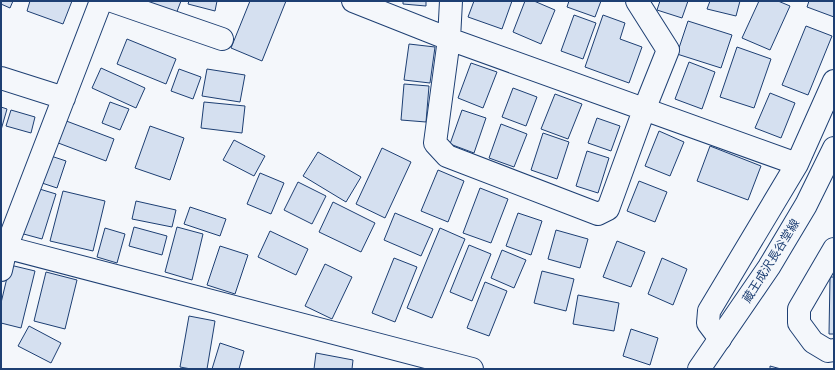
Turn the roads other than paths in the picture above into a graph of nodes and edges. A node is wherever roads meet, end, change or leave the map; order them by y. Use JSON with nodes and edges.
{"nodes":[{"id":1,"x":101,"y":1,"type":"edge"},
{"id":2,"x":112,"y":1,"type":"edge"},
{"id":3,"x":353,"y":1,"type":"edge"},
{"id":4,"x":451,"y":1,"type":"edge"},
{"id":5,"x":637,"y":1,"type":"edge"},
{"id":6,"x":222,"y":39,"type":"dead end"},
{"id":7,"x":449,"y":39,"type":"junction"},
{"id":8,"x":1,"y":78,"type":"edge"},
{"id":9,"x":834,"y":81,"type":"edge"},
{"id":10,"x":64,"y":98,"type":"junction"},
{"id":11,"x":644,"y":110,"type":"junction"},
{"id":12,"x":834,"y":148,"type":"edge"},
{"id":13,"x":797,"y":164,"type":"junction"},
{"id":14,"x":4,"y":247,"type":"edge"},
{"id":15,"x":834,"y":249,"type":"edge"},
{"id":16,"x":1,"y":270,"type":"edge"},
{"id":17,"x":720,"y":338,"type":"junction"},
{"id":18,"x":834,"y":350,"type":"edge"},
{"id":19,"x":472,"y":369,"type":"edge"},
{"id":20,"x":699,"y":369,"type":"edge"}],
"edges":[{"from":1,"to":10,"type":"street"},
{"from":2,"to":6,"type":"street"},
{"from":3,"to":7,"type":"street"},
{"from":4,"to":7,"type":"street"},
{"from":5,"to":11,"type":"street"},
{"from":7,"to":11,"type":"street"},
{"from":7,"to":11,"type":"street"},
{"from":8,"to":10,"type":"street"},
{"from":9,"to":13,"type":"street"},
{"from":10,"to":14,"type":"street"},
{"from":11,"to":13,"type":"street"},
{"from":12,"to":17,"type":"street","name":"蔵王成沢長谷堂線"},
{"from":13,"to":17,"type":"street"},
{"from":14,"to":16,"type":"street"},
{"from":14,"to":19,"type":"street"},
{"from":15,"to":18,"type":"street"},
{"from":17,"to":20,"type":"street","name":"蔵王成沢長谷堂線"}]}
